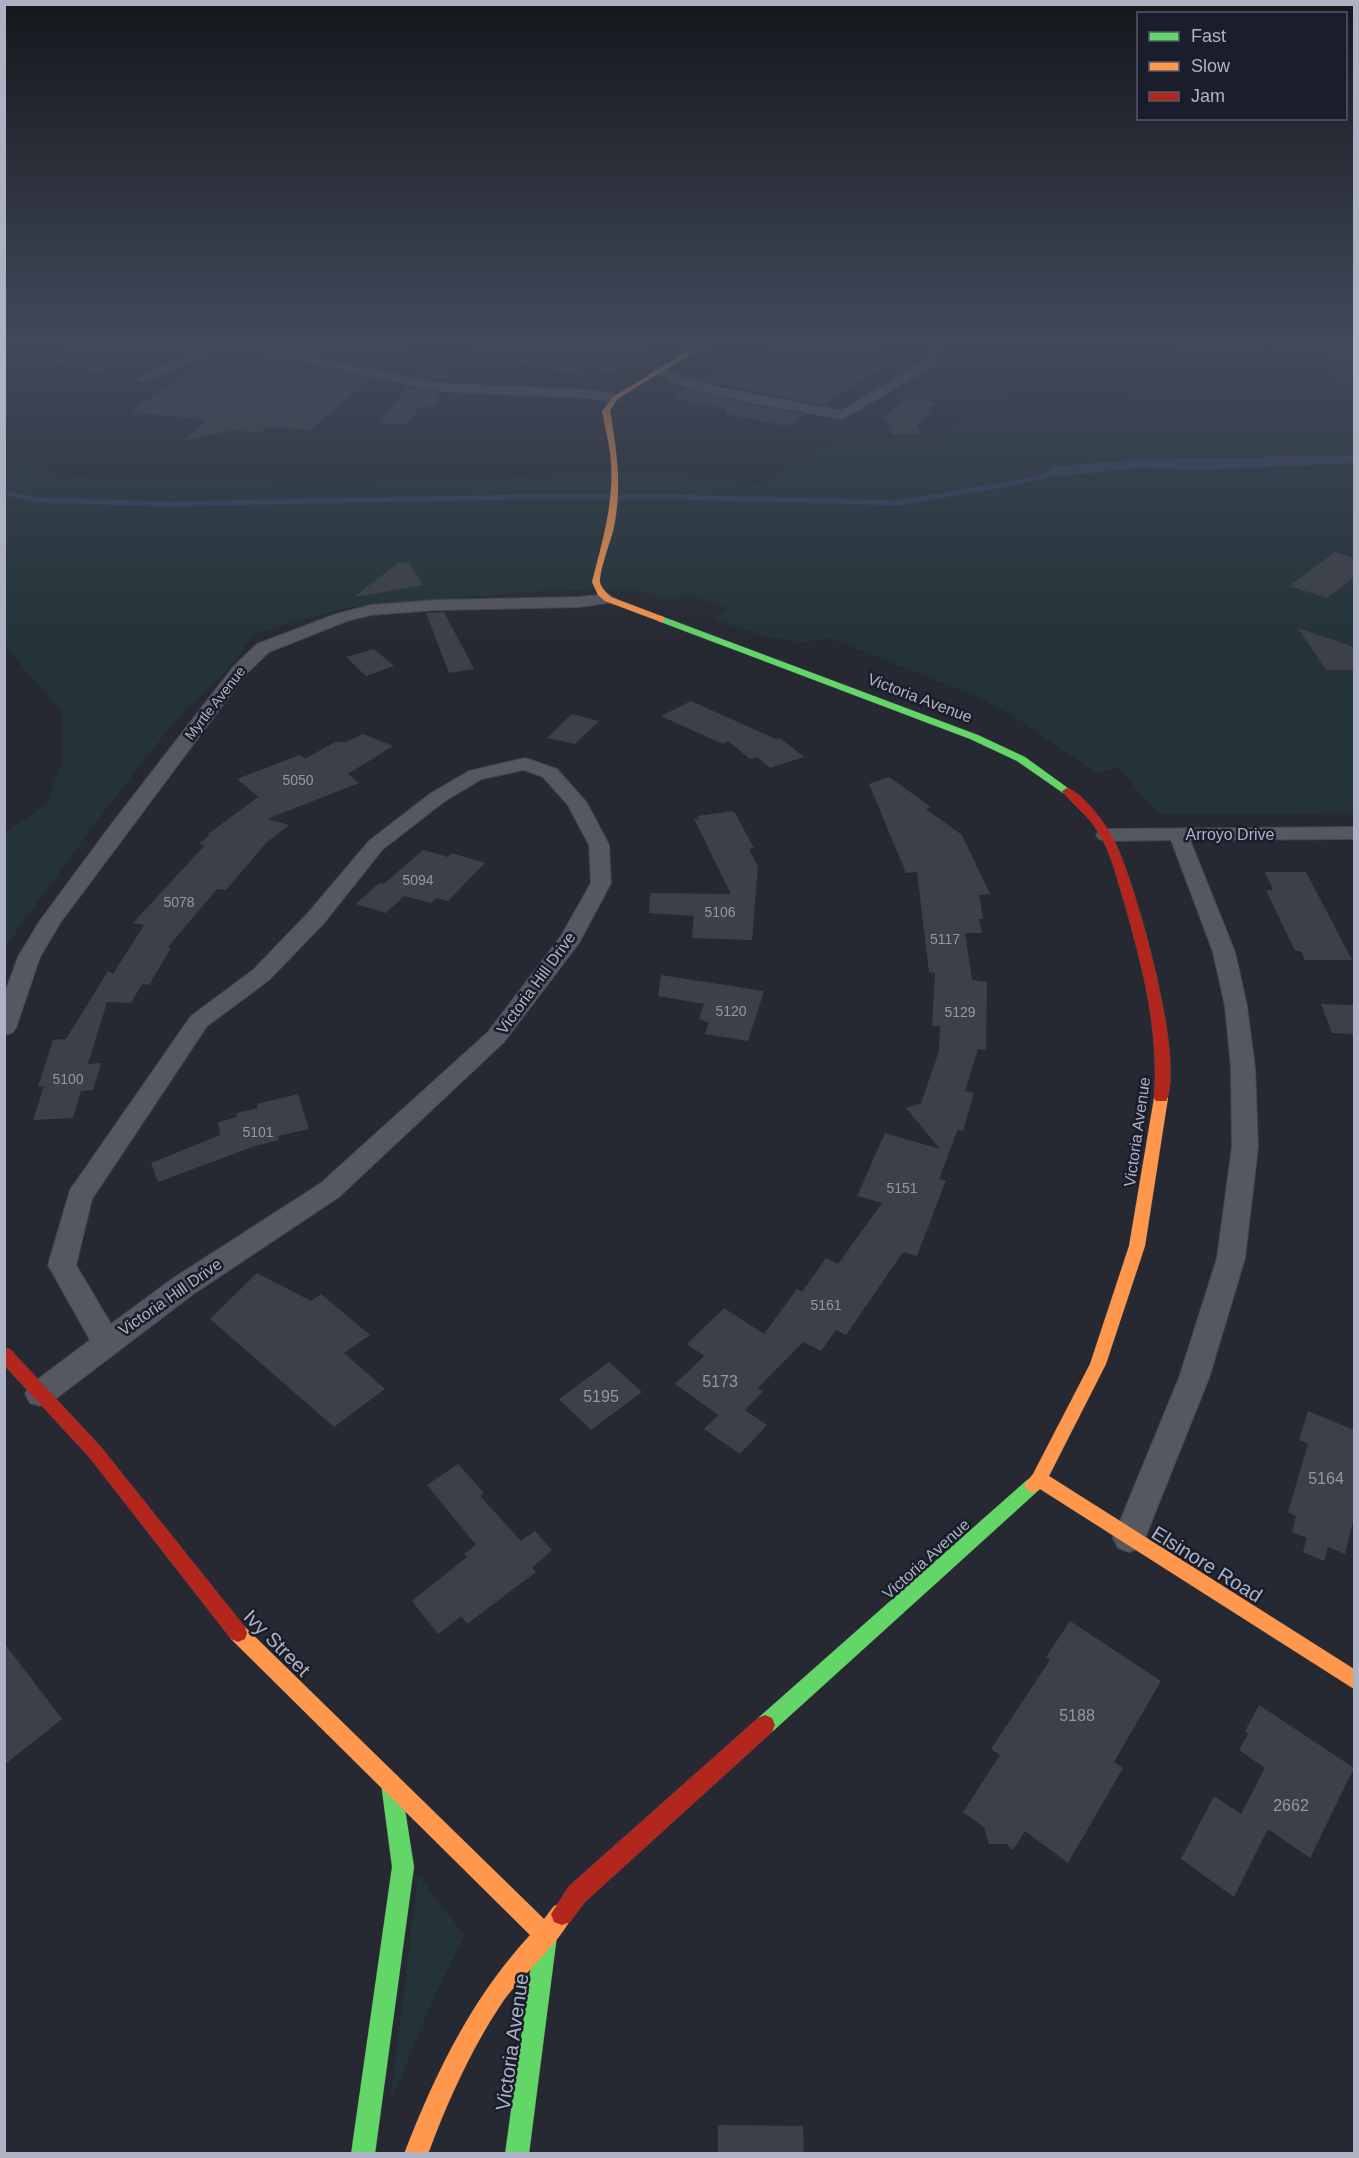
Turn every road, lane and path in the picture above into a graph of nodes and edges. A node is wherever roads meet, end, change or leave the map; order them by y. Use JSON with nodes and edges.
{"nodes":[{"id":1,"x":612,"y":444,"type":"edge"},
{"id":2,"x":608,"y":599,"type":"junction"},
{"id":3,"x":1354,"y":833,"type":"edge"},
{"id":4,"x":1178,"y":834,"type":"junction"},
{"id":5,"x":1106,"y":835,"type":"junction"},
{"id":6,"x":4,"y":1028,"type":"edge"},
{"id":7,"x":107,"y":1343,"type":"junction"},
{"id":8,"x":4,"y":1354,"type":"edge"},
{"id":9,"x":40,"y":1394,"type":"junction"},
{"id":10,"x":1040,"y":1479,"type":"junction"},
{"id":11,"x":1129,"y":1538,"type":"junction"},
{"id":12,"x":1354,"y":1680,"type":"edge"},
{"id":13,"x":391,"y":1782,"type":"junction"},
{"id":14,"x":546,"y":1936,"type":"junction"},
{"id":15,"x":363,"y":2154,"type":"edge"},
{"id":16,"x":416,"y":2154,"type":"edge"},
{"id":17,"x":517,"y":2154,"type":"edge"}],
"edges":[{"from":1,"to":2,"type":"street"},
{"from":2,"to":5,"type":"street","name":"Victoria Avenue"},
{"from":2,"to":6,"type":"street","name":"Myrtle Avenue"},
{"from":3,"to":4,"type":"street","name":"Arroyo Drive"},
{"from":4,"to":5,"type":"street","name":"Arroyo Drive"},
{"from":4,"to":11,"type":"street"},
{"from":5,"to":10,"type":"street","name":"Victoria Avenue"},
{"from":7,"to":7,"type":"street","name":"Victoria Hill Drive"},
{"from":7,"to":9,"type":"street","name":"Victoria Hill Drive"},
{"from":8,"to":9,"type":"street","name":"Ivy Street"},
{"from":9,"to":13,"type":"street","name":"Ivy Street"},
{"from":10,"to":11,"type":"street","name":"Elsinore Road"},
{"from":10,"to":14,"type":"street","name":"Victoria Avenue"},
{"from":11,"to":12,"type":"street","name":"Elsinore Road"},
{"from":13,"to":14,"type":"street","name":"Ivy Street"},
{"from":13,"to":15,"type":"street"},
{"from":14,"to":16,"type":"street","name":"Victoria Avenue"},
{"from":14,"to":17,"type":"street","name":"Victoria Avenue"}]}
